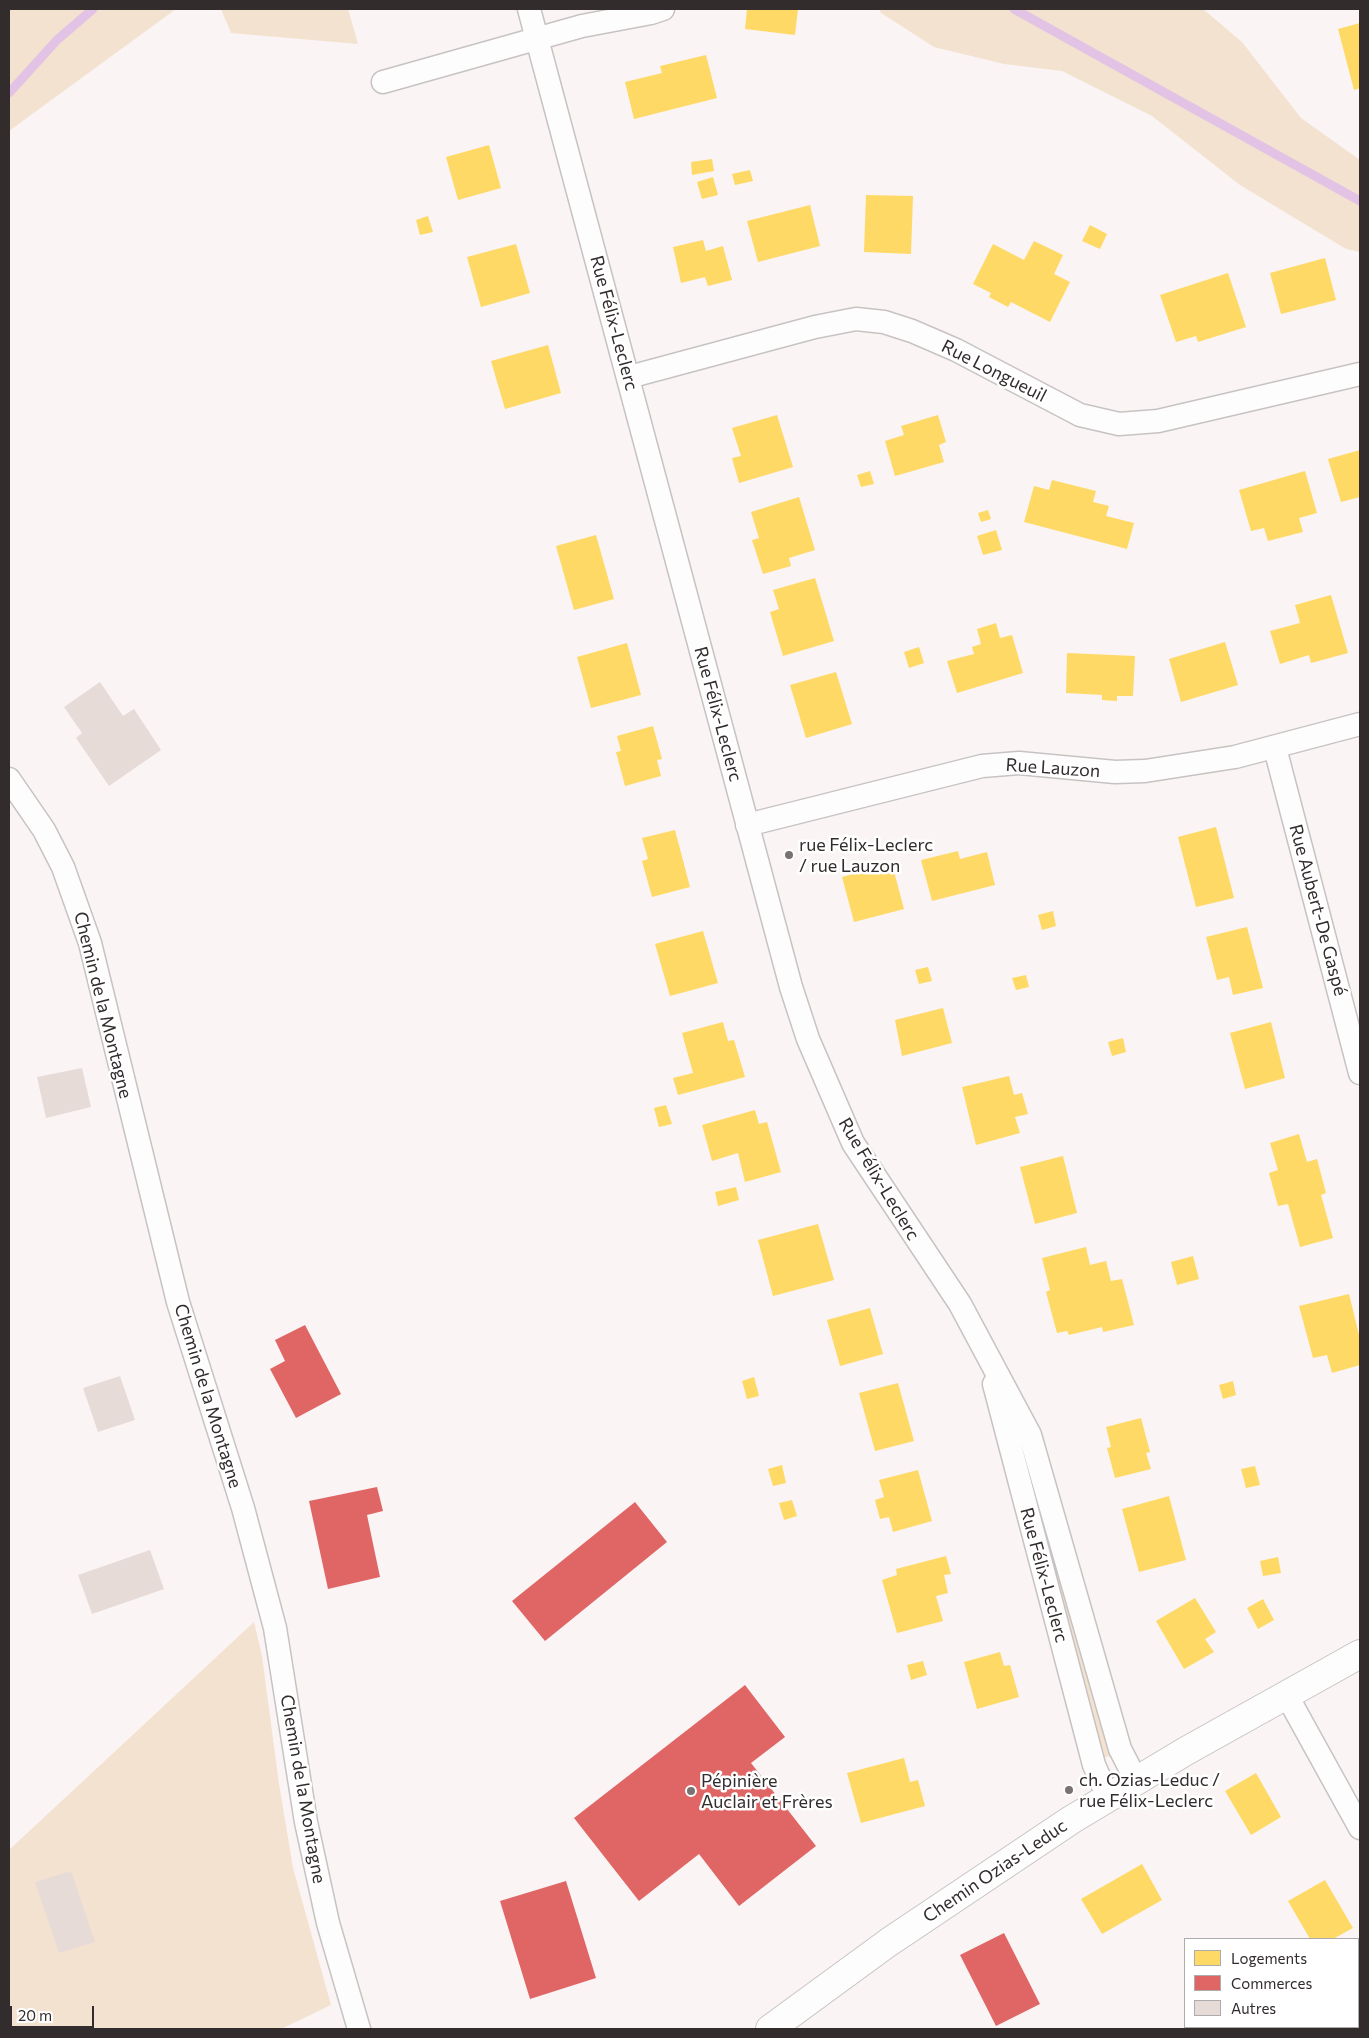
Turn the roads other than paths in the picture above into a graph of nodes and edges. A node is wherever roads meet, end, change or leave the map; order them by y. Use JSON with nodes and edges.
{"nodes":[{"id":1,"x":529,"y":9,"type":"edge"},
{"id":2,"x":663,"y":9,"type":"edge"},
{"id":3,"x":538,"y":40,"type":"junction"},
{"id":4,"x":383,"y":82,"type":"dead end"},
{"id":5,"x":1360,"y":374,"type":"edge"},
{"id":6,"x":629,"y":377,"type":"junction"},
{"id":7,"x":1360,"y":724,"type":"edge"},
{"id":8,"x":1275,"y":748,"type":"junction"},
{"id":9,"x":9,"y":779,"type":"edge"},
{"id":10,"x":747,"y":825,"type":"junction"},
{"id":11,"x":1360,"y":1073,"type":"edge"},
{"id":12,"x":986,"y":1351,"type":"junction"},
{"id":13,"x":1360,"y":1654,"type":"edge"},
{"id":14,"x":1286,"y":1694,"type":"junction"},
{"id":15,"x":1136,"y":1780,"type":"junction"},
{"id":16,"x":1108,"y":1797,"type":"junction"},
{"id":17,"x":1360,"y":1828,"type":"edge"},
{"id":18,"x":359,"y":2029,"type":"edge"},
{"id":19,"x":770,"y":2029,"type":"edge"}],
"edges":[{"from":1,"to":3,"type":"street","name":"Rue Félix-Leclerc"},
{"from":2,"to":3,"type":"street"},
{"from":3,"to":4,"type":"street"},
{"from":3,"to":6,"type":"street","name":"Rue Félix-Leclerc"},
{"from":5,"to":6,"type":"street","name":"Rue Longueuil"},
{"from":6,"to":10,"type":"street","name":"Rue Félix-Leclerc"},
{"from":7,"to":8,"type":"street","name":"Rue Lauzon"},
{"from":8,"to":10,"type":"street","name":"Rue Lauzon"},
{"from":8,"to":11,"type":"street","name":"Rue Aubert-De Gaspé"},
{"from":9,"to":18,"type":"street","name":"Chemin de la Montagne"},
{"from":10,"to":12,"type":"street","name":"Rue Félix-Leclerc"},
{"from":12,"to":15,"type":"street","name":"Rue Félix-Leclerc"},
{"from":12,"to":16,"type":"street","name":"Rue Félix-Leclerc"},
{"from":13,"to":14,"type":"street","name":"Chemin Ozias-Leduc"},
{"from":14,"to":15,"type":"street","name":"Chemin Ozias-Leduc"},
{"from":14,"to":17,"type":"street"},
{"from":15,"to":16,"type":"street","name":"Chemin Ozias-Leduc"},
{"from":16,"to":19,"type":"street","name":"Chemin Ozias-Leduc"}]}
